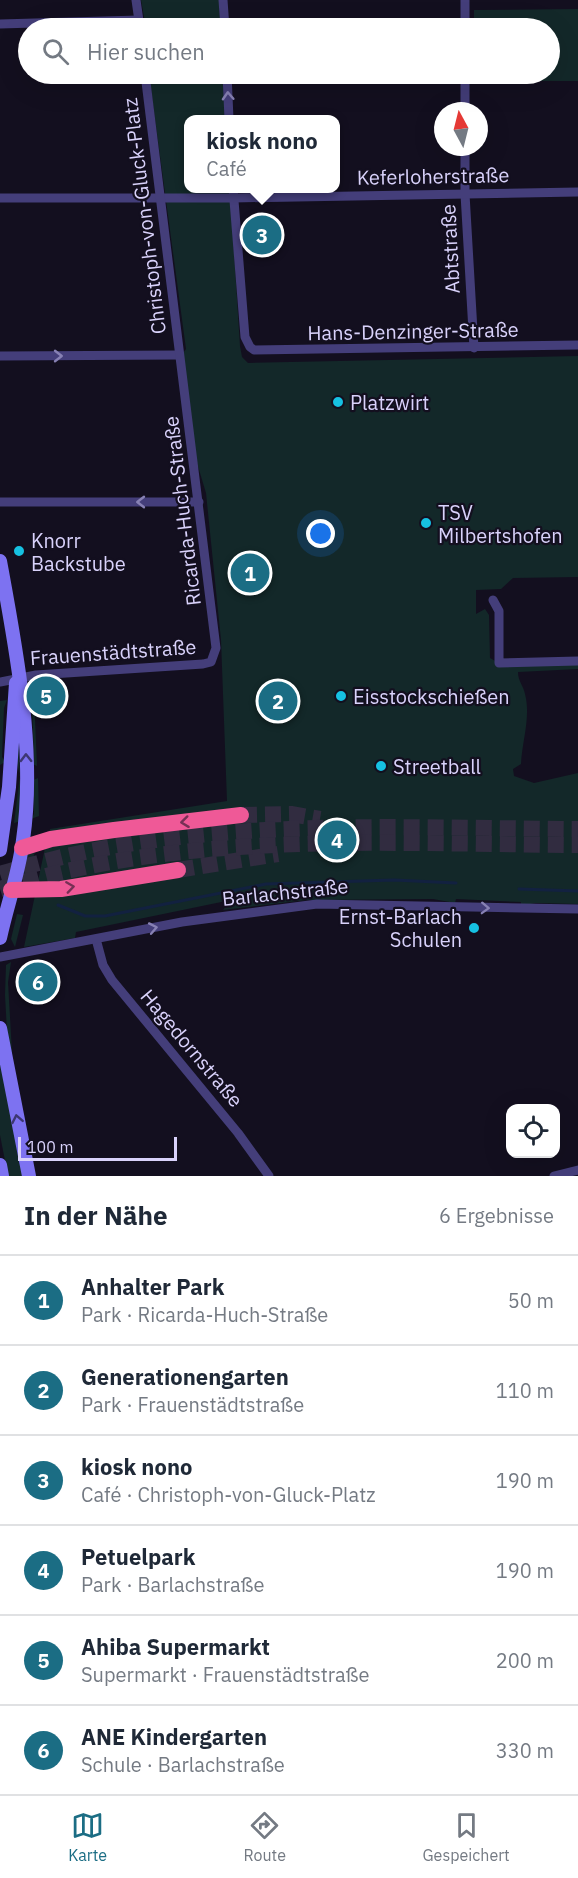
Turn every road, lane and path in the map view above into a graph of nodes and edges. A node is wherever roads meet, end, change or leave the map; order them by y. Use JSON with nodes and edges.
{"nodes":[{"id":1,"x":136,"y":0,"type":"edge"},
{"id":2,"x":223,"y":0,"type":"edge"},
{"id":3,"x":465,"y":0,"type":"edge"},
{"id":4,"x":138,"y":18,"type":"edge"},
{"id":5,"x":224,"y":18,"type":"edge"},
{"id":6,"x":465,"y":18,"type":"edge"},
{"id":7,"x":0,"y":24,"type":"edge"},
{"id":8,"x":18,"y":24,"type":"edge"},
{"id":9,"x":146,"y":84,"type":"edge"},
{"id":10,"x":227,"y":84,"type":"edge"},
{"id":11,"x":465,"y":84,"type":"edge"},
{"id":12,"x":465,"y":102,"type":"edge"},
{"id":13,"x":229,"y":115,"type":"edge"},
{"id":14,"x":465,"y":156,"type":"edge"},
{"id":15,"x":578,"y":192,"type":"edge"},
{"id":16,"x":233,"y":194,"type":"edge"},
{"id":17,"x":465,"y":194,"type":"junction"},
{"id":18,"x":160,"y":197,"type":"junction"},
{"id":19,"x":0,"y":198,"type":"edge"},
{"id":20,"x":578,"y":345,"type":"edge"},
{"id":21,"x":474,"y":348,"type":"junction"},
{"id":22,"x":178,"y":355,"type":"junction"},
{"id":23,"x":0,"y":356,"type":"edge"},
{"id":24,"x":0,"y":502,"type":"edge"},
{"id":25,"x":199,"y":502,"type":"junction"},
{"id":26,"x":0,"y":561,"type":"edge"},
{"id":27,"x":494,"y":600,"type":"dead end"},
{"id":28,"x":578,"y":661,"type":"edge"},
{"id":29,"x":211,"y":662,"type":"joint"},
{"id":30,"x":17,"y":678,"type":"junction"},
{"id":31,"x":0,"y":682,"type":"edge"},
{"id":32,"x":241,"y":814,"type":"tunnel mouth"},
{"id":33,"x":22,"y":848,"type":"junction"},
{"id":34,"x":0,"y":850,"type":"edge"},
{"id":35,"x":0,"y":855,"type":"edge"},
{"id":36,"x":178,"y":870,"type":"tunnel mouth"},
{"id":37,"x":6,"y":890,"type":"edge"},
{"id":38,"x":578,"y":909,"type":"edge"},
{"id":39,"x":0,"y":938,"type":"edge"},
{"id":40,"x":96,"y":939,"type":"junction"},
{"id":41,"x":0,"y":957,"type":"edge"},
{"id":42,"x":0,"y":1032,"type":"edge"},
{"id":43,"x":0,"y":1165,"type":"edge"},
{"id":44,"x":578,"y":1170,"type":"edge"},
{"id":45,"x":2,"y":1176,"type":"edge"},
{"id":46,"x":28,"y":1176,"type":"edge"},
{"id":47,"x":269,"y":1176,"type":"edge"},
{"id":48,"x":554,"y":1176,"type":"edge"}],
"edges":[{"from":1,"to":4,"type":"street"},
{"from":2,"to":5,"type":"street"},
{"from":3,"to":6,"type":"street"},
{"from":7,"to":8,"type":"street"},
{"from":9,"to":18,"type":"street","name":"Christoph-von-Gluck-Platz"},
{"from":13,"to":10,"type":"street","one_way":true},
{"from":11,"to":12,"type":"street"},
{"from":14,"to":17,"type":"street","name":"Abtstraße"},
{"from":15,"to":17,"type":"street","name":"Keferloherstraße"},
{"from":16,"to":17,"type":"street","name":"Keferloherstraße"},
{"from":16,"to":18,"type":"street","name":"Keferloherstraße"},
{"from":16,"to":21,"type":"street","name":"Hans-Denzinger-Straße"},
{"from":17,"to":21,"type":"street","name":"Abtstraße"},
{"from":18,"to":19,"type":"street","name":"Keferloherstraße"},
{"from":18,"to":22,"type":"street","name":"Christoph-von-Gluck-Platz"},
{"from":20,"to":21,"type":"street","name":"Hans-Denzinger-Straße"},
{"from":23,"to":22,"type":"street","one_way":true},
{"from":22,"to":25,"type":"street","name":"Ricarda-Huch-Straße"},
{"from":25,"to":24,"type":"street","one_way":true},
{"from":25,"to":29,"type":"street","name":"Ricarda-Huch-Straße"},
{"from":26,"to":30,"type":"street"},
{"from":27,"to":28,"type":"street"},
{"from":29,"to":30,"type":"street","name":"Frauenstädtstraße"},
{"from":30,"to":31,"type":"street","name":"Frauenstädtstraße"},
{"from":33,"to":30,"type":"street","one_way":true},
{"from":30,"to":34,"type":"street"},
{"from":32,"to":33,"type":"highway","one_way":true},
{"from":33,"to":35,"type":"street"},
{"from":33,"to":37,"type":"street"},
{"from":37,"to":36,"type":"highway","one_way":true},
{"from":37,"to":39,"type":"street"},
{"from":40,"to":38,"type":"street","name":"Barlachstraße","one_way":true},
{"from":40,"to":41,"type":"street","name":"Barlachstraße"},
{"from":40,"to":47,"type":"street","name":"Hagedornstraße"},
{"from":46,"to":42,"type":"street","one_way":true},
{"from":43,"to":45,"type":"street"},
{"from":44,"to":48,"type":"street"}]}
